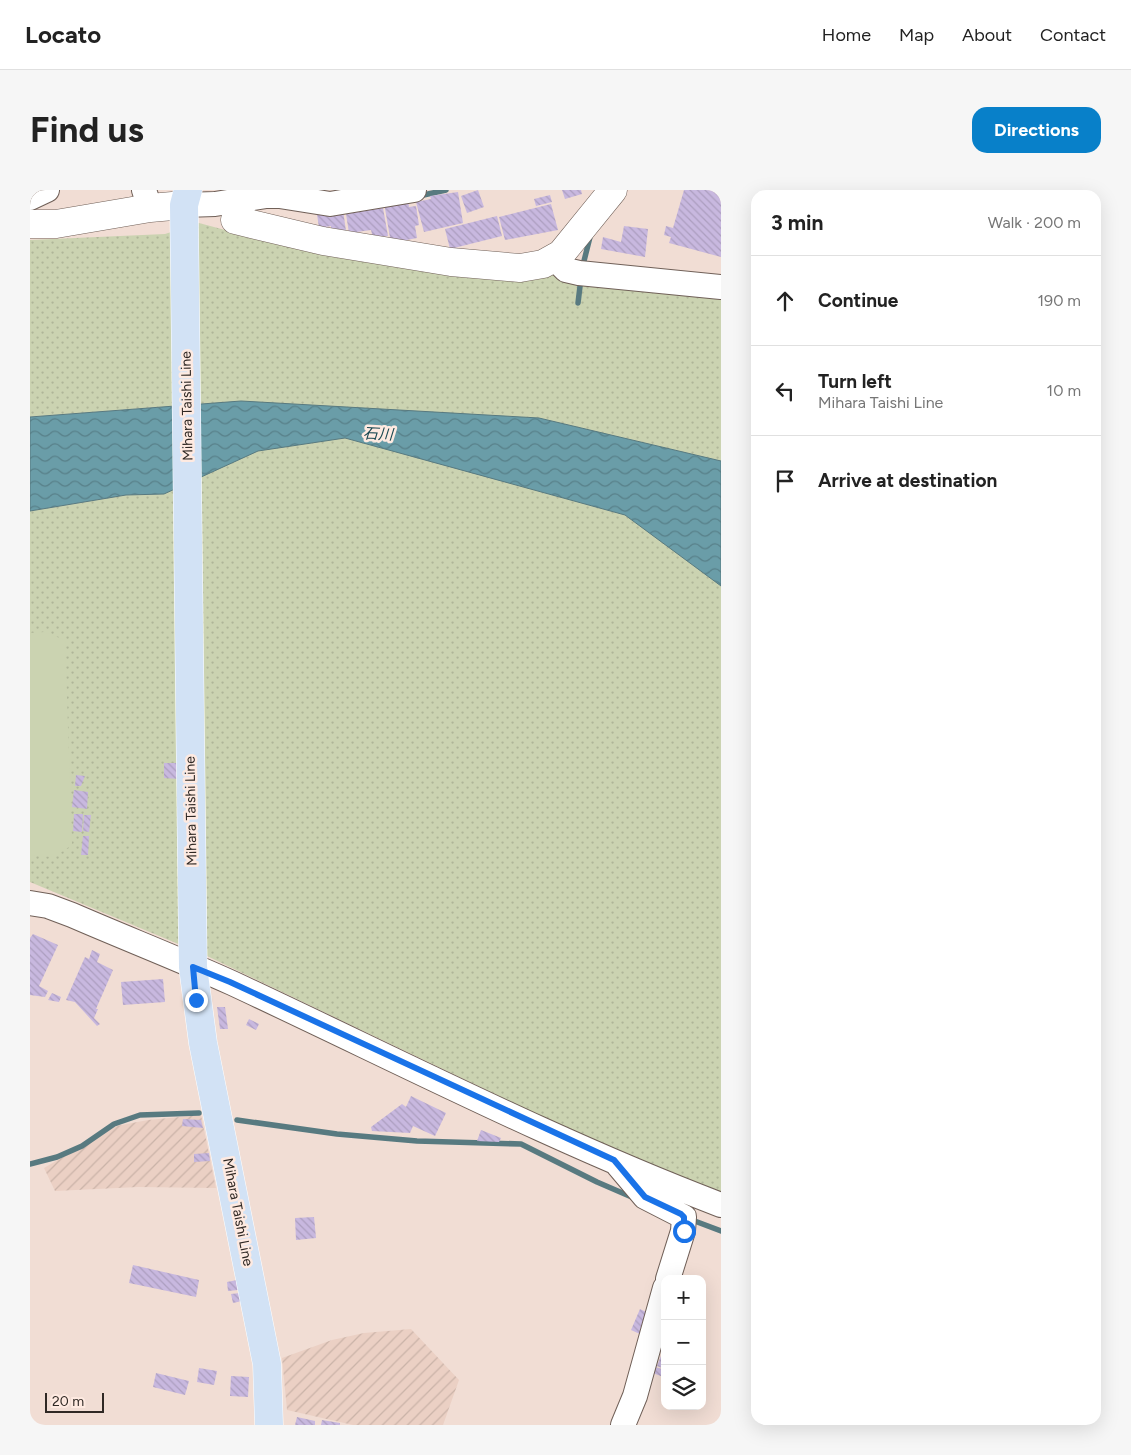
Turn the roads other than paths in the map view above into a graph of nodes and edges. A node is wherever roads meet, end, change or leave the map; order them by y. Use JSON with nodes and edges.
{"nodes":[{"id":1,"x":47,"y":190,"type":"edge"},
{"id":2,"x":414,"y":190,"type":"edge"},
{"id":3,"x":613,"y":190,"type":"edge"},
{"id":4,"x":30,"y":198,"type":"edge"},
{"id":5,"x":147,"y":199,"type":"edge"},
{"id":6,"x":186,"y":204,"type":"edge"},
{"id":7,"x":236,"y":220,"type":"joint"},
{"id":8,"x":30,"y":224,"type":"edge"},
{"id":9,"x":554,"y":258,"type":"junction"},
{"id":10,"x":721,"y":287,"type":"edge"},
{"id":11,"x":30,"y":903,"type":"edge"},
{"id":12,"x":193,"y":956,"type":"junction"},
{"id":13,"x":614,"y":1160,"type":"junction"},
{"id":14,"x":721,"y":1205,"type":"edge"},
{"id":15,"x":669,"y":1275,"type":"edge"},
{"id":16,"x":661,"y":1302,"type":"edge"},
{"id":17,"x":269,"y":1425,"type":"edge"},
{"id":18,"x":623,"y":1425,"type":"edge"}],
"edges":[{"from":1,"to":4,"type":"street"},
{"from":2,"to":6,"type":"street"},
{"from":3,"to":9,"type":"street"},
{"from":5,"to":6,"type":"street"},
{"from":5,"to":8,"type":"street"},
{"from":6,"to":7,"type":"street"},
{"from":6,"to":12,"type":"main road","name":"Mihara Taishi Line"},
{"from":7,"to":9,"type":"street"},
{"from":9,"to":10,"type":"street"},
{"from":11,"to":12,"type":"street"},
{"from":12,"to":13,"type":"street"},
{"from":12,"to":17,"type":"main road","name":"Mihara Taishi Line"},
{"from":13,"to":14,"type":"street"},
{"from":13,"to":15,"type":"street"},
{"from":16,"to":18,"type":"street"}]}
